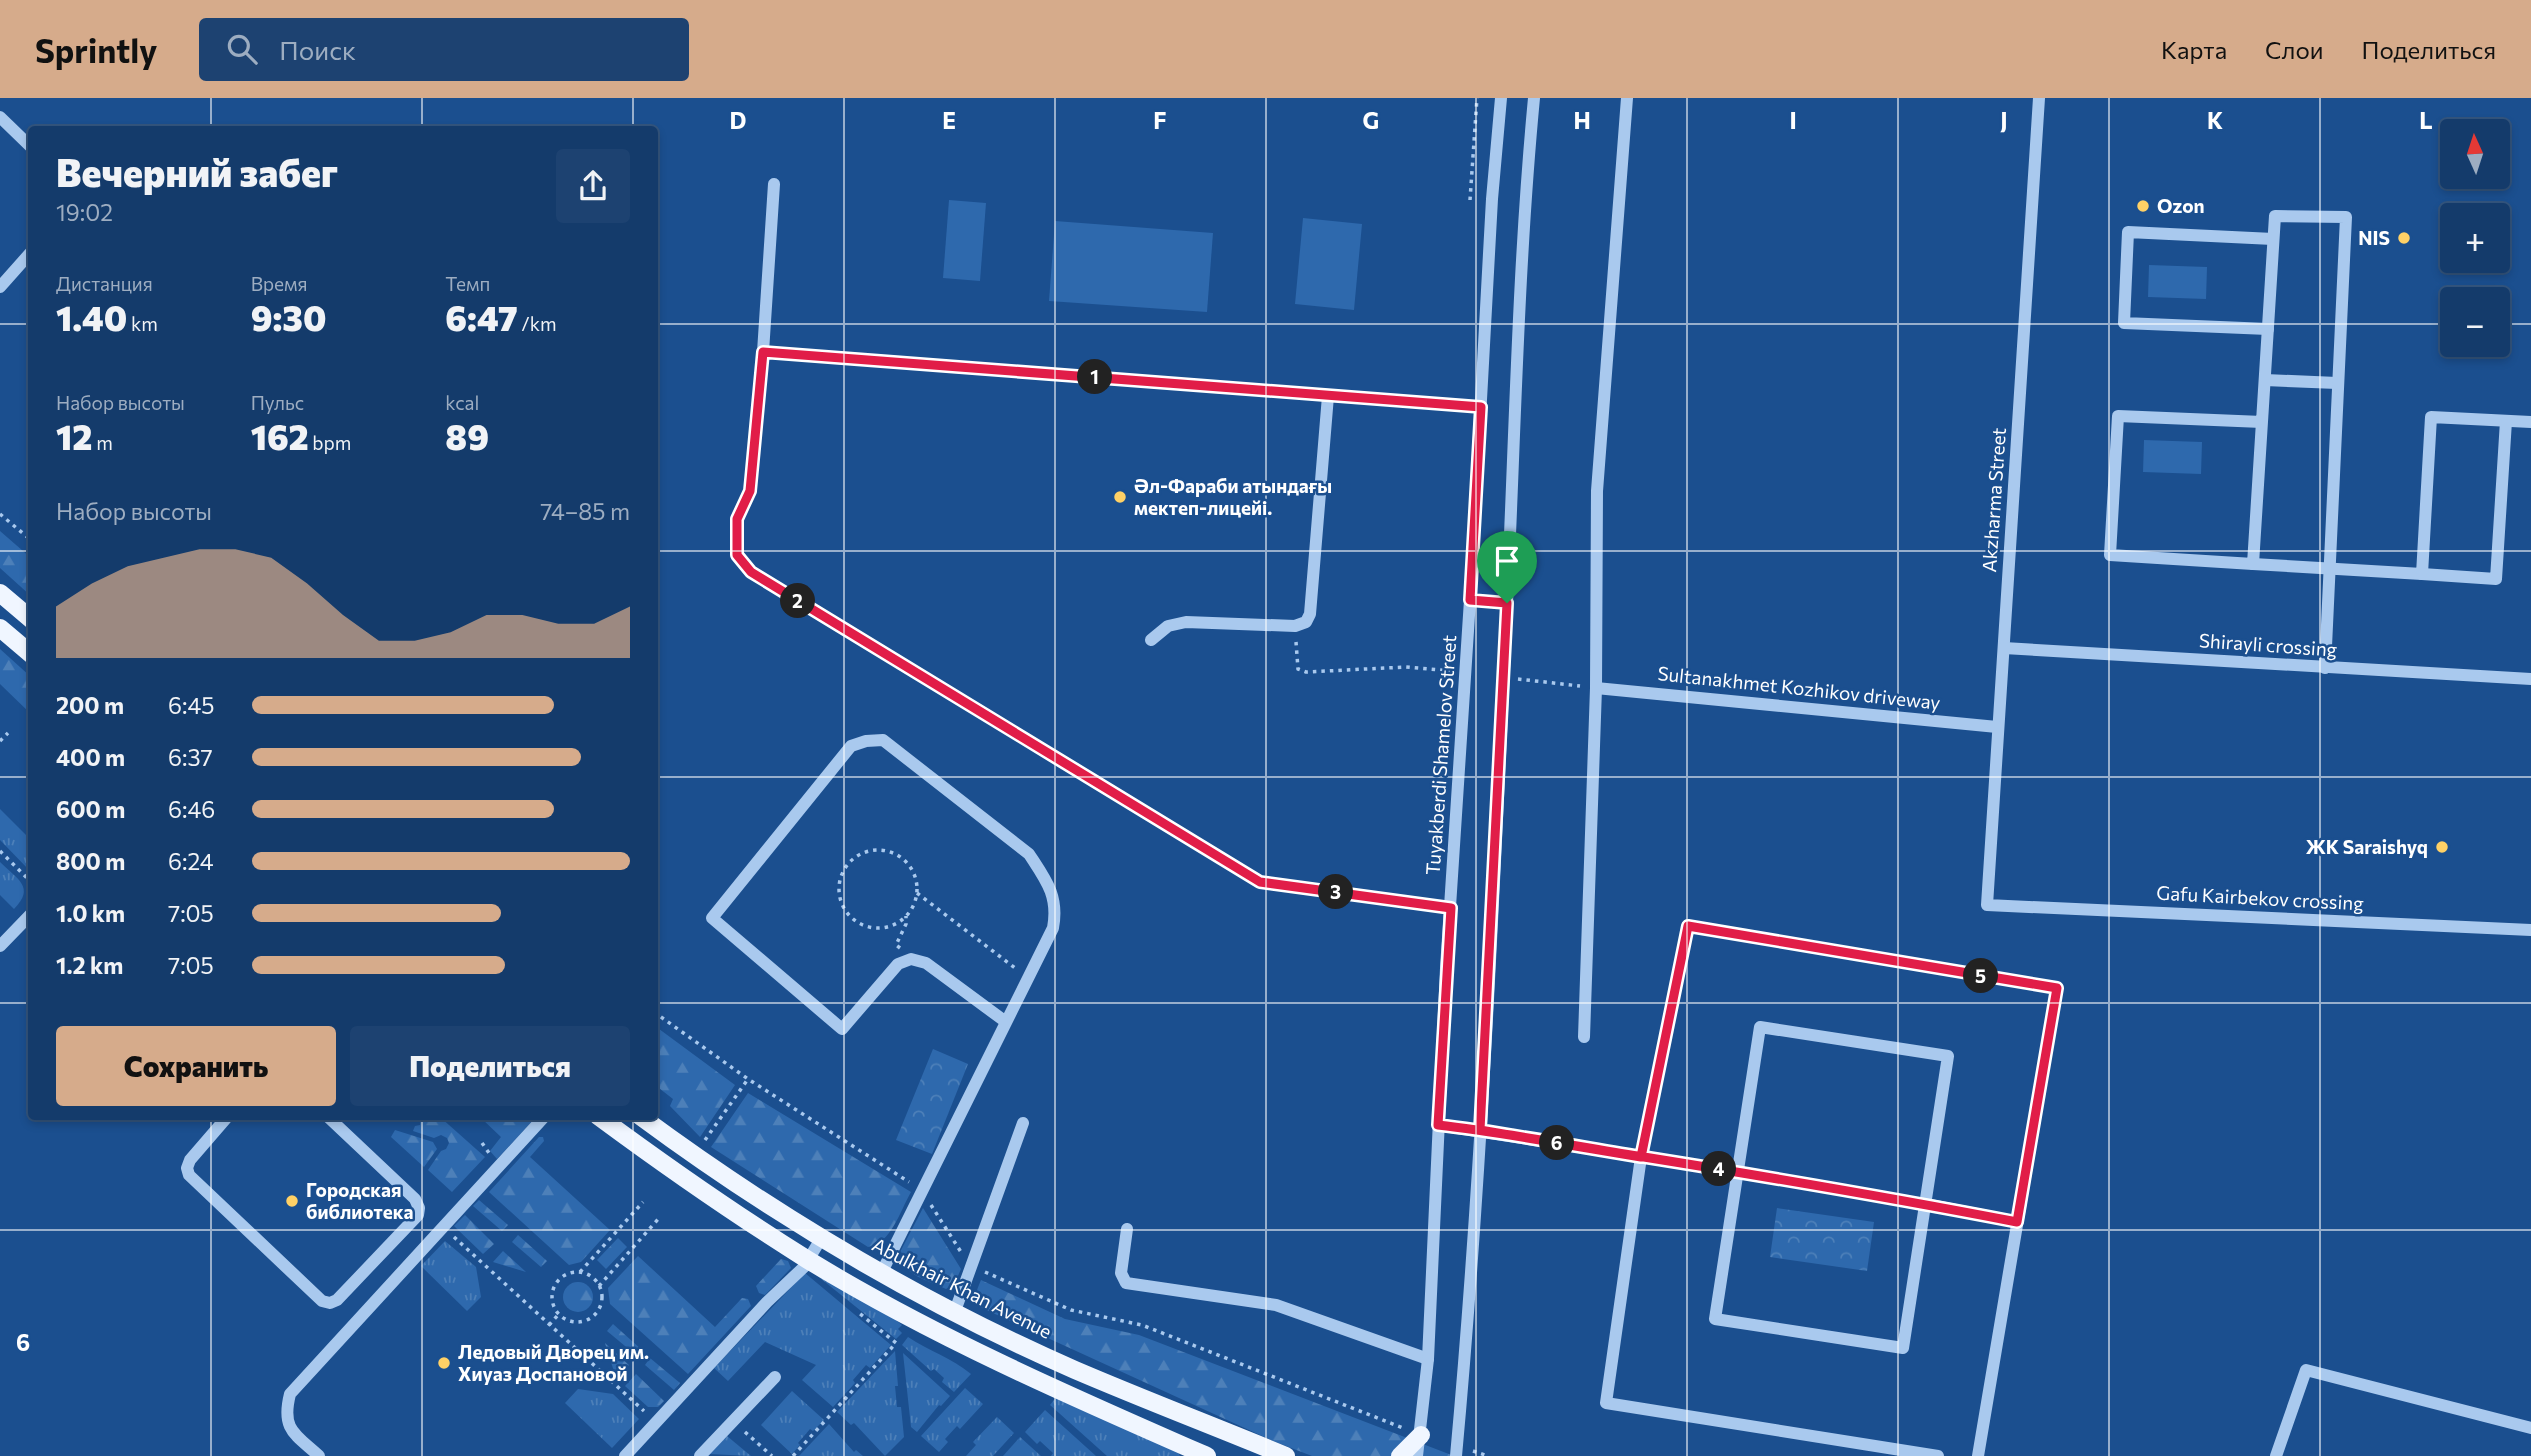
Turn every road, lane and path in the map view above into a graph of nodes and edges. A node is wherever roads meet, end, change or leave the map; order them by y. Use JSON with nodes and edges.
{"nodes":[{"id":1,"x":1477,"y":98,"type":"edge"},
{"id":2,"x":1501,"y":98,"type":"edge"},
{"id":3,"x":1534,"y":98,"type":"edge"},
{"id":4,"x":1627,"y":98,"type":"edge"},
{"id":5,"x":2039,"y":98,"type":"edge"},
{"id":6,"x":0,"y":117,"type":"edge"},
{"id":7,"x":28,"y":144,"type":"edge"},
{"id":8,"x":774,"y":184,"type":"dead end"},
{"id":9,"x":1469,"y":200,"type":"dead end"},
{"id":10,"x":2273,"y":239,"type":"junction"},
{"id":11,"x":28,"y":256,"type":"edge"},
{"id":12,"x":0,"y":287,"type":"edge"},
{"id":13,"x":2267,"y":329,"type":"junction"},
{"id":14,"x":763,"y":352,"type":"junction"},
{"id":15,"x":2265,"y":380,"type":"junction"},
{"id":16,"x":2337,"y":383,"type":"junction"},
{"id":17,"x":1328,"y":396,"type":"junction"},
{"id":18,"x":1481,"y":407,"type":"junction"},
{"id":19,"x":2505,"y":421,"type":"junction"},
{"id":20,"x":2262,"y":422,"type":"junction"},
{"id":21,"x":2531,"y":422,"type":"edge"},
{"id":22,"x":0,"y":514,"type":"edge"},
{"id":23,"x":28,"y":538,"type":"edge"},
{"id":24,"x":2253,"y":565,"type":"junction"},
{"id":25,"x":2329,"y":568,"type":"junction"},
{"id":26,"x":2422,"y":574,"type":"junction"},
{"id":27,"x":0,"y":593,"type":"edge"},
{"id":28,"x":1470,"y":600,"type":"junction"},
{"id":29,"x":1507,"y":603,"type":"junction"},
{"id":30,"x":28,"y":618,"type":"edge"},
{"id":31,"x":1295,"y":626,"type":"junction"},
{"id":32,"x":0,"y":628,"type":"edge"},
{"id":33,"x":1151,"y":640,"type":"dead end"},
{"id":34,"x":2004,"y":648,"type":"junction"},
{"id":35,"x":28,"y":652,"type":"edge"},
{"id":36,"x":2325,"y":668,"type":"junction"},
{"id":37,"x":1466,"y":672,"type":"junction"},
{"id":38,"x":1503,"y":677,"type":"junction"},
{"id":39,"x":2531,"y":680,"type":"edge"},
{"id":40,"x":1596,"y":688,"type":"junction"},
{"id":41,"x":1997,"y":727,"type":"junction"},
{"id":42,"x":8,"y":733,"type":"dead end"},
{"id":43,"x":0,"y":741,"type":"edge"},
{"id":44,"x":0,"y":851,"type":"edge"},
{"id":45,"x":28,"y":879,"type":"edge"},
{"id":46,"x":917,"y":893,"type":"junction"},
{"id":47,"x":1987,"y":905,"type":"joint"},
{"id":48,"x":1451,"y":908,"type":"junction"},
{"id":49,"x":906,"y":916,"type":"junction"},
{"id":50,"x":28,"y":917,"type":"edge"},
{"id":51,"x":2531,"y":930,"type":"edge"},
{"id":52,"x":0,"y":946,"type":"edge"},
{"id":53,"x":902,"y":950,"type":"dead end"},
{"id":54,"x":1028,"y":978,"type":"junction"},
{"id":55,"x":658,"y":1015,"type":"edge"},
{"id":56,"x":1006,"y":1022,"type":"junction"},
{"id":57,"x":1584,"y":1037,"type":"dead end"},
{"id":58,"x":748,"y":1079,"type":"junction"},
{"id":59,"x":225,"y":1120,"type":"edge"},
{"id":60,"x":331,"y":1120,"type":"edge"},
{"id":61,"x":541,"y":1120,"type":"edge"},
{"id":62,"x":603,"y":1120,"type":"edge"},
{"id":63,"x":645,"y":1120,"type":"edge"},
{"id":64,"x":1023,"y":1123,"type":"dead end"},
{"id":65,"x":1438,"y":1125,"type":"junction"},
{"id":66,"x":1480,"y":1130,"type":"junction"},
{"id":67,"x":704,"y":1142,"type":"dead end"},
{"id":68,"x":1641,"y":1157,"type":"junction"},
{"id":69,"x":1738,"y":1172,"type":"junction"},
{"id":70,"x":921,"y":1190,"type":"junction"},
{"id":71,"x":643,"y":1202,"type":"dead end"},
{"id":72,"x":1925,"y":1204,"type":"junction"},
{"id":73,"x":660,"y":1217,"type":"dead end"},
{"id":74,"x":2017,"y":1222,"type":"junction"},
{"id":75,"x":444,"y":1228,"type":"junction"},
{"id":76,"x":1128,"y":1229,"type":"dead end"},
{"id":77,"x":822,"y":1237,"type":"junction"},
{"id":78,"x":964,"y":1256,"type":"dead end"},
{"id":79,"x":809,"y":1260,"type":"junction"},
{"id":80,"x":981,"y":1270,"type":"dead end"},
{"id":81,"x":580,"y":1272,"type":"junction"},
{"id":82,"x":882,"y":1272,"type":"junction"},
{"id":83,"x":599,"y":1286,"type":"junction"},
{"id":84,"x":855,"y":1309,"type":"dead end"},
{"id":85,"x":955,"y":1311,"type":"junction"},
{"id":86,"x":558,"y":1315,"type":"junction"},
{"id":87,"x":549,"y":1325,"type":"junction"},
{"id":88,"x":1428,"y":1359,"type":"junction"},
{"id":89,"x":775,"y":1377,"type":"dead end"},
{"id":90,"x":733,"y":1421,"type":"junction"},
{"id":91,"x":656,"y":1422,"type":"junction"},
{"id":92,"x":2531,"y":1428,"type":"edge"},
{"id":93,"x":1421,"y":1435,"type":"junction"},
{"id":94,"x":1456,"y":1451,"type":"edge"},
{"id":95,"x":319,"y":1456,"type":"edge"},
{"id":96,"x":625,"y":1456,"type":"edge"},
{"id":97,"x":700,"y":1456,"type":"edge"},
{"id":98,"x":772,"y":1456,"type":"edge"},
{"id":99,"x":793,"y":1456,"type":"edge"},
{"id":100,"x":1206,"y":1456,"type":"edge"},
{"id":101,"x":1286,"y":1456,"type":"edge"},
{"id":102,"x":1400,"y":1456,"type":"edge"},
{"id":103,"x":1417,"y":1456,"type":"edge"},
{"id":104,"x":1488,"y":1456,"type":"edge"},
{"id":105,"x":1938,"y":1456,"type":"edge"},
{"id":106,"x":1978,"y":1456,"type":"edge"},
{"id":107,"x":2276,"y":1456,"type":"edge"}],
"edges":[{"from":1,"to":9,"type":"path"},
{"from":2,"to":18,"type":"street","name":"Tuyakberdi Shamelov Street"},
{"from":3,"to":29,"type":"street"},
{"from":4,"to":40,"type":"street"},
{"from":5,"to":34,"type":"street","name":"Akzharma Street"},
{"from":6,"to":7,"type":"street"},
{"from":8,"to":14,"type":"street"},
{"from":10,"to":13,"type":"street"},
{"from":10,"to":13,"type":"street"},
{"from":10,"to":16,"type":"street"},
{"from":11,"to":12,"type":"street"},
{"from":13,"to":15,"type":"street"},
{"from":14,"to":17,"type":"street"},
{"from":14,"to":48,"type":"street"},
{"from":15,"to":16,"type":"street"},
{"from":15,"to":20,"type":"street"},
{"from":16,"to":25,"type":"street"},
{"from":17,"to":18,"type":"street"},
{"from":17,"to":31,"type":"street"},
{"from":18,"to":28,"type":"street","name":"Tuyakberdi Shamelov Street"},
{"from":19,"to":21,"type":"street"},
{"from":19,"to":26,"type":"street"},
{"from":19,"to":26,"type":"street"},
{"from":20,"to":24,"type":"street"},
{"from":20,"to":24,"type":"street"},
{"from":22,"to":23,"type":"path"},
{"from":24,"to":25,"type":"street"},
{"from":25,"to":26,"type":"street"},
{"from":25,"to":36,"type":"street"},
{"from":27,"to":30,"type":"main road"},
{"from":28,"to":29,"type":"street"},
{"from":28,"to":37,"type":"street","name":"Tuyakberdi Shamelov Street"},
{"from":29,"to":38,"type":"street"},
{"from":31,"to":33,"type":"street"},
{"from":31,"to":37,"type":"path"},
{"from":32,"to":35,"type":"main road"},
{"from":34,"to":36,"type":"street","name":"Shirayli crossing"},
{"from":34,"to":41,"type":"street","name":"Akzharma Street"},
{"from":36,"to":39,"type":"street","name":"Shirayli crossing"},
{"from":37,"to":48,"type":"street","name":"Tuyakberdi Shamelov Street"},
{"from":38,"to":40,"type":"path"},
{"from":38,"to":66,"type":"street"},
{"from":40,"to":41,"type":"street","name":"Sultanakhmet Kozhikov driveway"},
{"from":40,"to":57,"type":"street"},
{"from":41,"to":47,"type":"street","name":"Akzharma Street"},
{"from":42,"to":43,"type":"path"},
{"from":44,"to":45,"type":"path"},
{"from":46,"to":49,"type":"path"},
{"from":46,"to":49,"type":"path"},
{"from":46,"to":54,"type":"path"},
{"from":47,"to":51,"type":"street","name":"Gafu Kairbekov crossing"},
{"from":48,"to":65,"type":"street","name":"Tuyakberdi Shamelov Street"},
{"from":49,"to":53,"type":"path"},
{"from":50,"to":52,"type":"street"},
{"from":54,"to":56,"type":"street"},
{"from":54,"to":56,"type":"street"},
{"from":55,"to":58,"type":"path"},
{"from":56,"to":70,"type":"street"},
{"from":58,"to":67,"type":"path"},
{"from":58,"to":70,"type":"path"},
{"from":59,"to":60,"type":"street"},
{"from":61,"to":75,"type":"street"},
{"from":62,"to":79,"type":"main road"},
{"from":63,"to":77,"type":"main road","name":"Abulkhair Khan Avenue"},
{"from":64,"to":85,"type":"street"},
{"from":65,"to":66,"type":"street"},
{"from":65,"to":88,"type":"street","name":"Tuyakberdi Shamelov Street"},
{"from":66,"to":68,"type":"street"},
{"from":66,"to":94,"type":"street"},
{"from":68,"to":69,"type":"street"},
{"from":68,"to":74,"type":"street"},
{"from":68,"to":105,"type":"street"},
{"from":69,"to":72,"type":"path"},
{"from":69,"to":72,"type":"street"},
{"from":69,"to":72,"type":"street"},
{"from":70,"to":78,"type":"path"},
{"from":70,"to":82,"type":"street"},
{"from":71,"to":81,"type":"path"},
{"from":72,"to":74,"type":"street"},
{"from":73,"to":83,"type":"path"},
{"from":74,"to":106,"type":"street"},
{"from":75,"to":87,"type":"path"},
{"from":75,"to":95,"type":"street"},
{"from":76,"to":88,"type":"street"},
{"from":77,"to":79,"type":"street"},
{"from":77,"to":82,"type":"main road","name":"Abulkhair Khan Avenue"},
{"from":79,"to":91,"type":"street"},
{"from":79,"to":100,"type":"main road"},
{"from":80,"to":93,"type":"path"},
{"from":81,"to":83,"type":"path"},
{"from":81,"to":86,"type":"path"},
{"from":82,"to":85,"type":"main road","name":"Abulkhair Khan Avenue"},
{"from":83,"to":86,"type":"path"},
{"from":84,"to":99,"type":"path"},
{"from":85,"to":101,"type":"main road","name":"Abulkhair Khan Avenue"},
{"from":86,"to":87,"type":"path"},
{"from":87,"to":91,"type":"path"},
{"from":88,"to":93,"type":"street","name":"Tuyakberdi Shamelov Street"},
{"from":89,"to":90,"type":"street"},
{"from":90,"to":97,"type":"street"},
{"from":90,"to":98,"type":"path"},
{"from":91,"to":96,"type":"street"},
{"from":92,"to":107,"type":"street"},
{"from":93,"to":102,"type":"main road"},
{"from":93,"to":103,"type":"street","name":"Tuyakberdi Shamelov Street"},
{"from":94,"to":104,"type":"path"}]}
